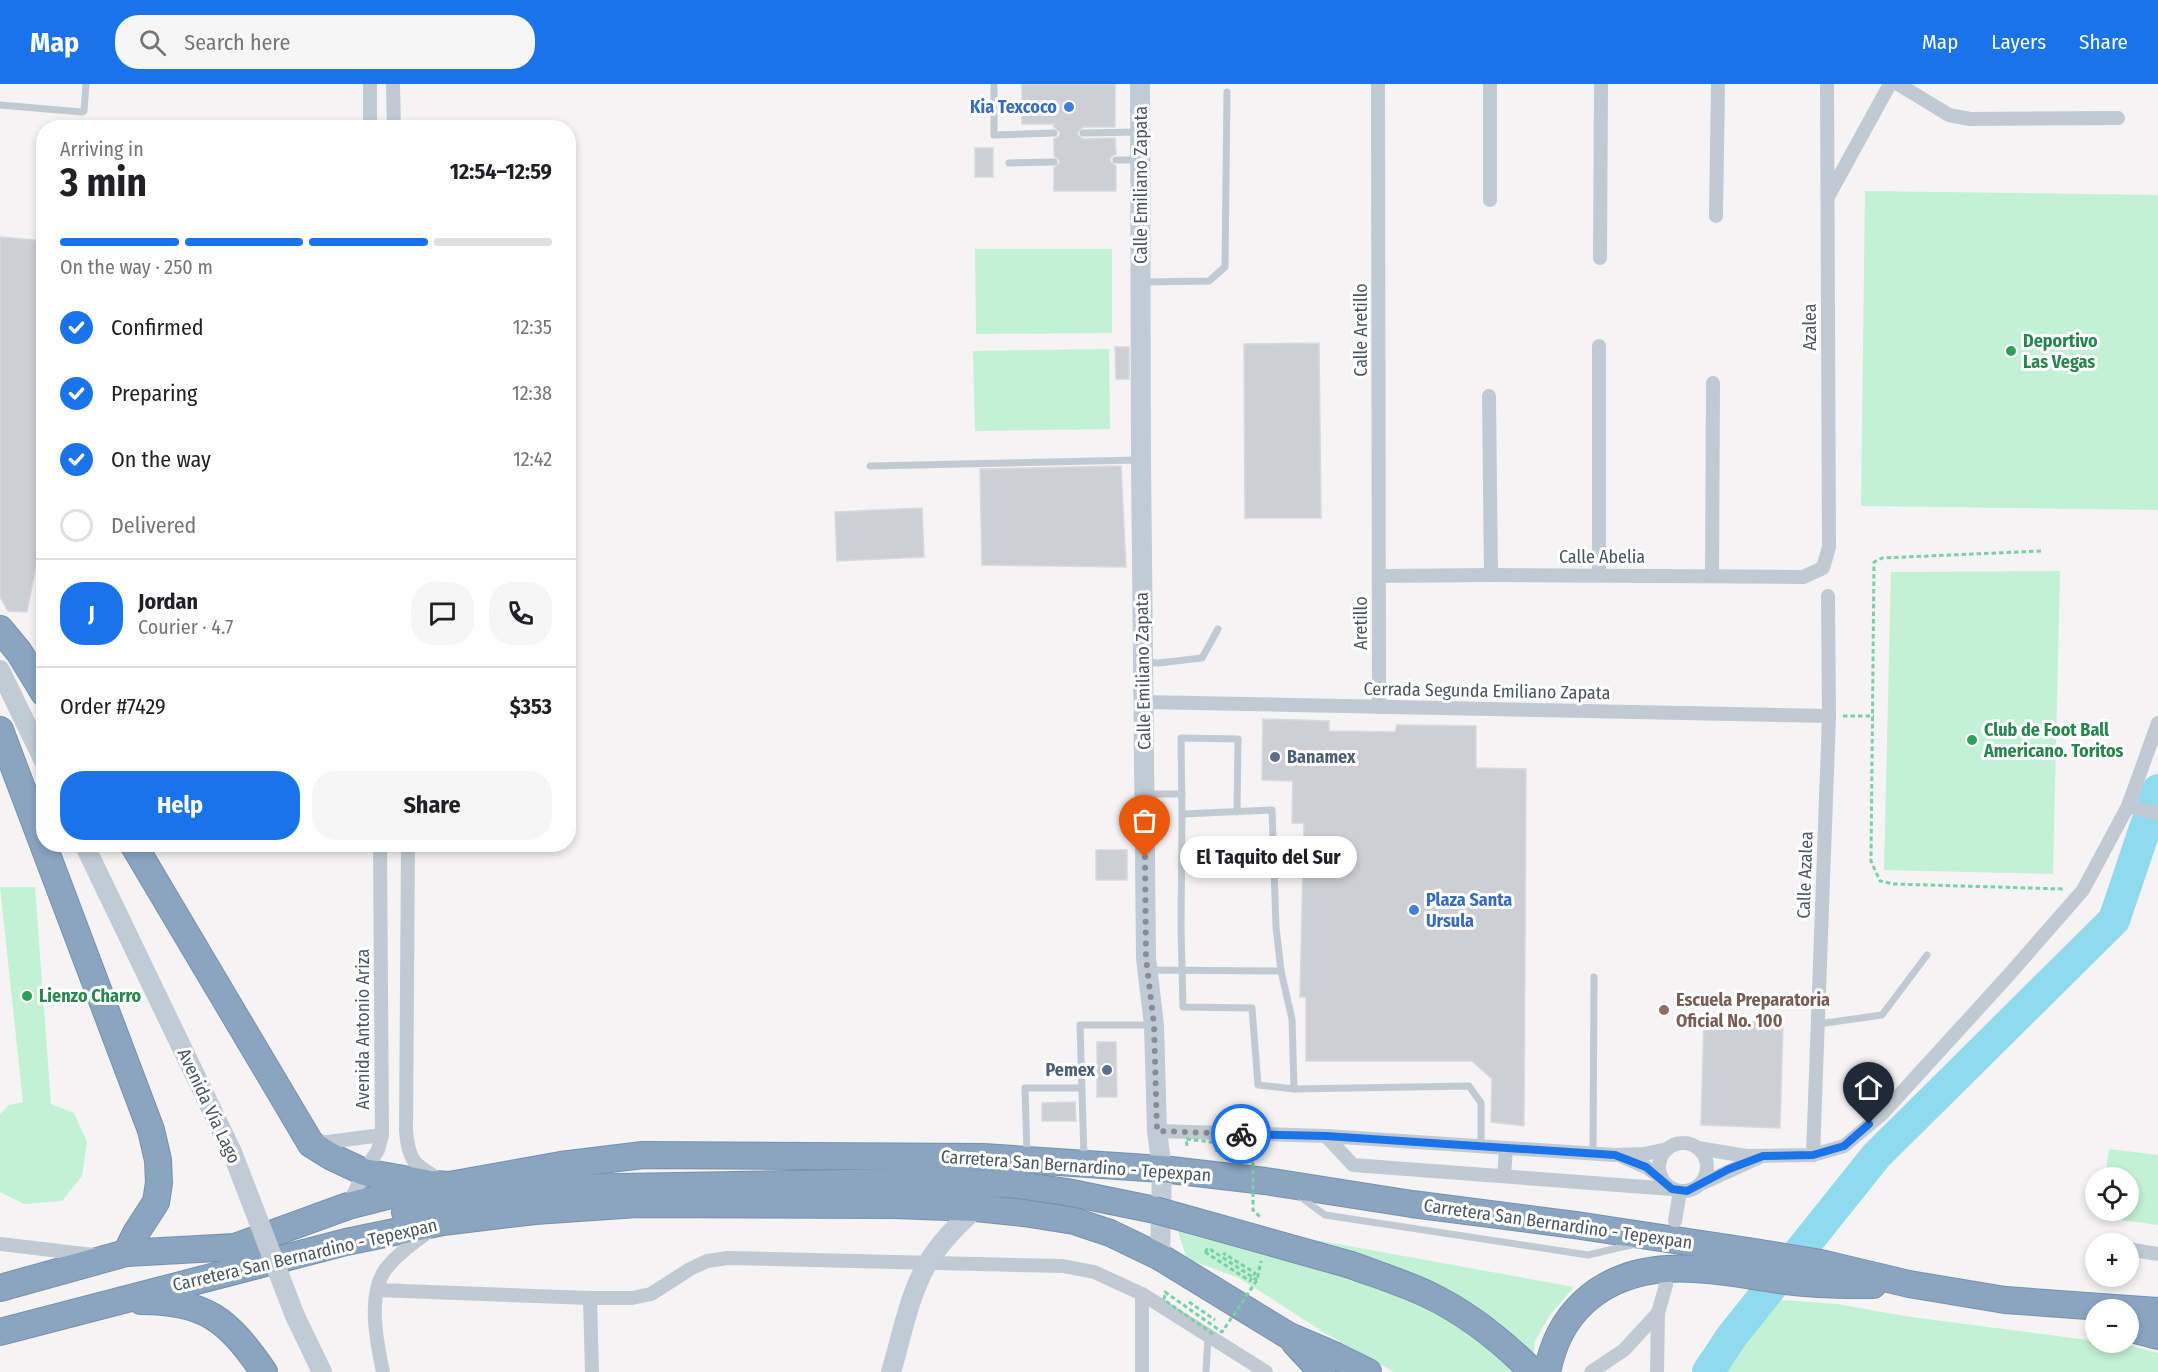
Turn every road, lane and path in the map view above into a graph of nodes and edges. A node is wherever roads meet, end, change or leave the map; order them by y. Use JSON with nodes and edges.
{"nodes":[{"id":1,"x":86,"y":84,"type":"edge"},
{"id":2,"x":370,"y":84,"type":"edge"},
{"id":3,"x":393,"y":84,"type":"edge"},
{"id":4,"x":994,"y":84,"type":"edge"},
{"id":5,"x":1140,"y":84,"type":"edge"},
{"id":6,"x":1378,"y":84,"type":"edge"},
{"id":7,"x":1490,"y":84,"type":"edge"},
{"id":8,"x":1600,"y":84,"type":"edge"},
{"id":9,"x":1718,"y":84,"type":"edge"},
{"id":10,"x":1827,"y":84,"type":"edge"},
{"id":11,"x":1890,"y":84,"type":"edge"},
{"id":12,"x":1898,"y":84,"type":"edge"},
{"id":13,"x":1227,"y":92,"type":"dead end"},
{"id":14,"x":0,"y":105,"type":"edge"},
{"id":15,"x":2118,"y":118,"type":"dead end"},
{"id":16,"x":370,"y":120,"type":"edge"},
{"id":17,"x":394,"y":120,"type":"edge"},
{"id":18,"x":1141,"y":132,"type":"junction"},
{"id":19,"x":1083,"y":133,"type":"dead end"},
{"id":20,"x":1054,"y":134,"type":"dead end"},
{"id":21,"x":1116,"y":160,"type":"dead end"},
{"id":22,"x":1141,"y":160,"type":"junction"},
{"id":23,"x":1054,"y":162,"type":"dead end"},
{"id":24,"x":1010,"y":163,"type":"dead end"},
{"id":25,"x":1828,"y":197,"type":"junction"},
{"id":26,"x":1490,"y":200,"type":"dead end"},
{"id":27,"x":1716,"y":216,"type":"dead end"},
{"id":28,"x":1600,"y":258,"type":"dead end"},
{"id":29,"x":1141,"y":282,"type":"junction"},
{"id":30,"x":1599,"y":346,"type":"dead end"},
{"id":31,"x":1713,"y":382,"type":"dead end"},
{"id":32,"x":1489,"y":396,"type":"dead end"},
{"id":33,"x":1141,"y":460,"type":"junction"},
{"id":34,"x":870,"y":466,"type":"dead end"},
{"id":35,"x":2041,"y":551,"type":"dead end"},
{"id":36,"x":1823,"y":568,"type":"joint"},
{"id":37,"x":1491,"y":575,"type":"junction"},
{"id":38,"x":1599,"y":575,"type":"junction"},
{"id":39,"x":1379,"y":576,"type":"junction"},
{"id":40,"x":1712,"y":576,"type":"junction"},
{"id":41,"x":1828,"y":596,"type":"dead end"},
{"id":42,"x":0,"y":629,"type":"edge"},
{"id":43,"x":1218,"y":629,"type":"dead end"},
{"id":44,"x":1143,"y":662,"type":"junction"},
{"id":45,"x":0,"y":670,"type":"edge"},
{"id":46,"x":36,"y":680,"type":"edge"},
{"id":47,"x":1144,"y":702,"type":"junction"},
{"id":48,"x":1379,"y":707,"type":"junction"},
{"id":49,"x":1829,"y":716,"type":"junction"},
{"id":50,"x":1874,"y":716,"type":"junction"},
{"id":51,"x":2158,"y":723,"type":"edge"},
{"id":52,"x":0,"y":730,"type":"edge"},
{"id":53,"x":36,"y":744,"type":"edge"},
{"id":54,"x":1145,"y":794,"type":"junction"},
{"id":55,"x":1182,"y":794,"type":"junction"},
{"id":56,"x":2133,"y":808,"type":"junction"},
{"id":57,"x":1237,"y":812,"type":"junction"},
{"id":58,"x":1182,"y":814,"type":"junction"},
{"id":59,"x":2158,"y":814,"type":"edge"},
{"id":60,"x":36,"y":825,"type":"edge"},
{"id":61,"x":46,"y":852,"type":"edge"},
{"id":62,"x":88,"y":852,"type":"edge"},
{"id":63,"x":139,"y":852,"type":"edge"},
{"id":64,"x":380,"y":852,"type":"edge"},
{"id":65,"x":408,"y":852,"type":"edge"},
{"id":66,"x":2083,"y":890,"type":"junction"},
{"id":67,"x":1927,"y":956,"type":"dead end"},
{"id":68,"x":1147,"y":970,"type":"junction"},
{"id":69,"x":1183,"y":970,"type":"junction"},
{"id":70,"x":1281,"y":971,"type":"junction"},
{"id":71,"x":1594,"y":977,"type":"dead end"},
{"id":72,"x":1818,"y":1024,"type":"junction"},
{"id":73,"x":1154,"y":1025,"type":"junction"},
{"id":74,"x":1081,"y":1088,"type":"junction"},
{"id":75,"x":1294,"y":1089,"type":"junction"},
{"id":76,"x":1157,"y":1131,"type":"junction"},
{"id":77,"x":382,"y":1135,"type":"junction"},
{"id":78,"x":1326,"y":1136,"type":"junction"},
{"id":79,"x":311,"y":1144,"type":"junction"},
{"id":80,"x":1481,"y":1146,"type":"junction"},
{"id":81,"x":1506,"y":1148,"type":"junction"},
{"id":82,"x":1698,"y":1148,"type":"junction"},
{"id":83,"x":1667,"y":1149,"type":"junction"},
{"id":84,"x":1593,"y":1153,"type":"junction"},
{"id":85,"x":1615,"y":1155,"type":"junction"},
{"id":86,"x":1813,"y":1155,"type":"junction"},
{"id":87,"x":1763,"y":1156,"type":"junction"},
{"id":88,"x":1027,"y":1160,"type":"junction"},
{"id":89,"x":1084,"y":1164,"type":"junction"},
{"id":90,"x":1162,"y":1169,"type":"junction"},
{"id":91,"x":364,"y":1172,"type":"junction"},
{"id":92,"x":1504,"y":1176,"type":"junction"},
{"id":93,"x":1662,"y":1178,"type":"junction"},
{"id":94,"x":1701,"y":1184,"type":"junction"},
{"id":95,"x":1676,"y":1190,"type":"junction"},
{"id":96,"x":442,"y":1199,"type":"junction"},
{"id":97,"x":348,"y":1206,"type":"junction"},
{"id":98,"x":976,"y":1208,"type":"junction"},
{"id":99,"x":1668,"y":1230,"type":"junction"},
{"id":100,"x":1205,"y":1241,"type":"dead end"},
{"id":101,"x":0,"y":1244,"type":"edge"},
{"id":102,"x":235,"y":1247,"type":"junction"},
{"id":103,"x":2139,"y":1251,"type":"edge"},
{"id":104,"x":2158,"y":1254,"type":"edge"},
{"id":105,"x":119,"y":1255,"type":"junction"},
{"id":106,"x":1160,"y":1257,"type":"junction"},
{"id":107,"x":928,"y":1262,"type":"junction"},
{"id":108,"x":1257,"y":1280,"type":"dead end"},
{"id":109,"x":1909,"y":1284,"type":"junction"},
{"id":110,"x":1666,"y":1285,"type":"dead end"},
{"id":111,"x":0,"y":1288,"type":"edge"},
{"id":112,"x":377,"y":1290,"type":"junction"},
{"id":113,"x":1142,"y":1294,"type":"junction"},
{"id":114,"x":590,"y":1298,"type":"junction"},
{"id":115,"x":116,"y":1300,"type":"junction"},
{"id":116,"x":2005,"y":1300,"type":"junction"},
{"id":117,"x":2158,"y":1311,"type":"edge"},
{"id":118,"x":1658,"y":1313,"type":"junction"},
{"id":119,"x":2085,"y":1318,"type":"edge"},
{"id":120,"x":0,"y":1332,"type":"edge"},
{"id":121,"x":2139,"y":1332,"type":"edge"},
{"id":122,"x":1208,"y":1336,"type":"junction"},
{"id":123,"x":1289,"y":1336,"type":"junction"},
{"id":124,"x":2158,"y":1336,"type":"edge"},
{"id":125,"x":264,"y":1372,"type":"edge"},
{"id":126,"x":322,"y":1372,"type":"edge"},
{"id":127,"x":384,"y":1372,"type":"edge"},
{"id":128,"x":592,"y":1372,"type":"edge"},
{"id":129,"x":891,"y":1372,"type":"edge"},
{"id":130,"x":1142,"y":1372,"type":"edge"},
{"id":131,"x":1206,"y":1372,"type":"edge"},
{"id":132,"x":1266,"y":1372,"type":"edge"},
{"id":133,"x":1322,"y":1372,"type":"edge"},
{"id":134,"x":1368,"y":1372,"type":"edge"},
{"id":135,"x":1533,"y":1372,"type":"edge"},
{"id":136,"x":1546,"y":1372,"type":"edge"},
{"id":137,"x":1590,"y":1372,"type":"edge"},
{"id":138,"x":1656,"y":1372,"type":"edge"}],
"edges":[{"from":1,"to":14,"type":"lane"},
{"from":2,"to":16,"type":"street"},
{"from":3,"to":17,"type":"street"},
{"from":4,"to":20,"type":"lane"},
{"from":5,"to":18,"type":"main road","name":"Calle Emiliano Zapata"},
{"from":6,"to":39,"type":"street","name":"Calle Aretillo"},
{"from":7,"to":26,"type":"street"},
{"from":8,"to":28,"type":"street"},
{"from":9,"to":27,"type":"street"},
{"from":10,"to":25,"type":"street","name":"Azalea"},
{"from":11,"to":25,"type":"street"},
{"from":12,"to":15,"type":"street"},
{"from":13,"to":29,"type":"lane"},
{"from":18,"to":19,"type":"lane"},
{"from":18,"to":22,"type":"main road","name":"Calle Emiliano Zapata"},
{"from":21,"to":22,"type":"lane"},
{"from":22,"to":29,"type":"main road","name":"Calle Emiliano Zapata"},
{"from":23,"to":24,"type":"lane"},
{"from":25,"to":36,"type":"street","name":"Azalea"},
{"from":29,"to":33,"type":"main road","name":"Calle Emiliano Zapata"},
{"from":30,"to":38,"type":"street"},
{"from":31,"to":40,"type":"street"},
{"from":32,"to":37,"type":"street"},
{"from":33,"to":34,"type":"lane"},
{"from":33,"to":44,"type":"main road","name":"Calle Emiliano Zapata"},
{"from":35,"to":50,"type":"path"},
{"from":36,"to":40,"type":"street","name":"Calle Abelia"},
{"from":37,"to":38,"type":"street","name":"Calle Abelia"},
{"from":37,"to":39,"type":"street","name":"Calle Abelia"},
{"from":38,"to":40,"type":"street","name":"Calle Abelia"},
{"from":39,"to":48,"type":"street","name":"Aretillo"},
{"from":41,"to":49,"type":"street","name":"Calle Azalea"},
{"from":42,"to":46,"type":"highway"},
{"from":43,"to":44,"type":"lane"},
{"from":44,"to":47,"type":"main road","name":"Calle Emiliano Zapata"},
{"from":45,"to":53,"type":"main road"},
{"from":47,"to":48,"type":"street","name":"Cerrada Segunda Emiliano Zapata"},
{"from":47,"to":54,"type":"main road","name":"Calle Emiliano Zapata"},
{"from":48,"to":49,"type":"street","name":"Cerrada Segunda Emiliano Zapata"},
{"from":49,"to":50,"type":"path"},
{"from":49,"to":72,"type":"street","name":"Calle Azalea"},
{"from":50,"to":66,"type":"path"},
{"from":51,"to":56,"type":"street"},
{"from":52,"to":60,"type":"highway"},
{"from":54,"to":55,"type":"lane"},
{"from":54,"to":68,"type":"main road","name":"Calle Emiliano Zapata"},
{"from":55,"to":57,"type":"lane"},
{"from":55,"to":58,"type":"lane"},
{"from":56,"to":59,"type":"street"},
{"from":56,"to":66,"type":"street"},
{"from":57,"to":58,"type":"lane"},
{"from":57,"to":70,"type":"lane"},
{"from":58,"to":69,"type":"lane"},
{"from":61,"to":105,"type":"highway"},
{"from":62,"to":126,"type":"main road","name":"Avenida Vía Lago","bridge":true},
{"from":63,"to":79,"type":"highway"},
{"from":64,"to":77,"type":"street","name":"Avenida Antonio Ariza"},
{"from":65,"to":96,"type":"street"},
{"from":66,"to":86,"type":"street"},
{"from":67,"to":72,"type":"lane"},
{"from":68,"to":69,"type":"lane"},
{"from":68,"to":73,"type":"main road","name":"Calle Emiliano Zapata"},
{"from":69,"to":70,"type":"lane"},
{"from":69,"to":75,"type":"lane"},
{"from":70,"to":75,"type":"lane"},
{"from":71,"to":84,"type":"lane"},
{"from":72,"to":86,"type":"street","name":"Calle Azalea"},
{"from":73,"to":74,"type":"lane"},
{"from":73,"to":76,"type":"main road","name":"Calle Emiliano Zapata"},
{"from":74,"to":88,"type":"lane"},
{"from":74,"to":89,"type":"lane"},
{"from":75,"to":80,"type":"lane"},
{"from":76,"to":78,"type":"street"},
{"from":76,"to":90,"type":"main road","name":"Calle Emiliano Zapata"},
{"from":77,"to":79,"type":"street"},
{"from":77,"to":91,"type":"street","name":"Avenida Antonio Ariza"},
{"from":78,"to":80,"type":"street"},
{"from":78,"to":92,"type":"street"},
{"from":79,"to":91,"type":"highway"},
{"from":80,"to":81,"type":"street"},
{"from":81,"to":84,"type":"street"},
{"from":81,"to":92,"type":"street"},
{"from":82,"to":83,"type":"street"},
{"from":82,"to":87,"type":"street"},
{"from":82,"to":94,"type":"street"},
{"from":83,"to":85,"type":"street"},
{"from":83,"to":93,"type":"street"},
{"from":84,"to":85,"type":"street"},
{"from":85,"to":93,"type":"street"},
{"from":86,"to":87,"type":"street"},
{"from":87,"to":94,"type":"street"},
{"from":88,"to":89,"type":"highway","name":"Carretera San Bernardino - Tepexpan"},
{"from":88,"to":96,"type":"highway","name":"Carretera San Bernardino - Tepexpan"},
{"from":89,"to":90,"type":"highway","name":"Carretera San Bernardino - Tepexpan"},
{"from":90,"to":99,"type":"highway","name":"Carretera San Bernardino - Tepexpan"},
{"from":90,"to":106,"type":"main road","name":"Calle Emiliano Zapata"},
{"from":91,"to":96,"type":"highway"},
{"from":91,"to":97,"type":"street","name":"Avenida Antonio Ariza"},
{"from":92,"to":95,"type":"street"},
{"from":93,"to":95,"type":"street"},
{"from":94,"to":95,"type":"street"},
{"from":95,"to":99,"type":"street"},
{"from":96,"to":97,"type":"highway","name":"Carretera San Bernardino - Tepexpan"},
{"from":96,"to":98,"type":"highway","name":"Carretera San Bernardino - Tepexpan"},
{"from":96,"to":102,"type":"highway"},
{"from":96,"to":112,"type":"street"},
{"from":96,"to":115,"type":"highway","name":"Carretera San Bernardino - Tepexpan"},
{"from":96,"to":135,"type":"highway","bridge":true},
{"from":97,"to":102,"type":"highway","name":"Carretera San Bernardino - Tepexpan"},
{"from":98,"to":106,"type":"highway","name":"Carretera San Bernardino - Tepexpan"},
{"from":98,"to":107,"type":"main road"},
{"from":99,"to":109,"type":"highway","name":"Carretera San Bernardino - Tepexpan"},
{"from":100,"to":108,"type":"path","bridge":true},
{"from":101,"to":105,"type":"street"},
{"from":102,"to":105,"type":"highway","name":"Carretera San Bernardino - Tepexpan"},
{"from":103,"to":104,"type":"street"},
{"from":105,"to":111,"type":"highway","name":"Carretera San Bernardino - Tepexpan"},
{"from":106,"to":123,"type":"highway","name":"Carretera San Bernardino - Tepexpan"},
{"from":107,"to":113,"type":"street"},
{"from":107,"to":114,"type":"street"},
{"from":107,"to":129,"type":"main road"},
{"from":109,"to":116,"type":"highway","name":"Carretera San Bernardino - Tepexpan"},
{"from":109,"to":136,"type":"highway"},
{"from":110,"to":118,"type":"street"},
{"from":112,"to":114,"type":"street"},
{"from":112,"to":127,"type":"street"},
{"from":113,"to":122,"type":"street"},
{"from":113,"to":130,"type":"street"},
{"from":114,"to":128,"type":"street"},
{"from":115,"to":120,"type":"highway","name":"Carretera San Bernardino - Tepexpan"},
{"from":115,"to":125,"type":"highway"},
{"from":116,"to":117,"type":"highway","name":"Carretera San Bernardino - Tepexpan"},
{"from":116,"to":119,"type":"highway"},
{"from":118,"to":137,"type":"street"},
{"from":118,"to":138,"type":"street"},
{"from":121,"to":124,"type":"highway"},
{"from":122,"to":131,"type":"lane"},
{"from":122,"to":132,"type":"street"},
{"from":123,"to":133,"type":"highway"},
{"from":123,"to":134,"type":"highway","name":"Carretera San Bernardino - Tepexpan"}]}
